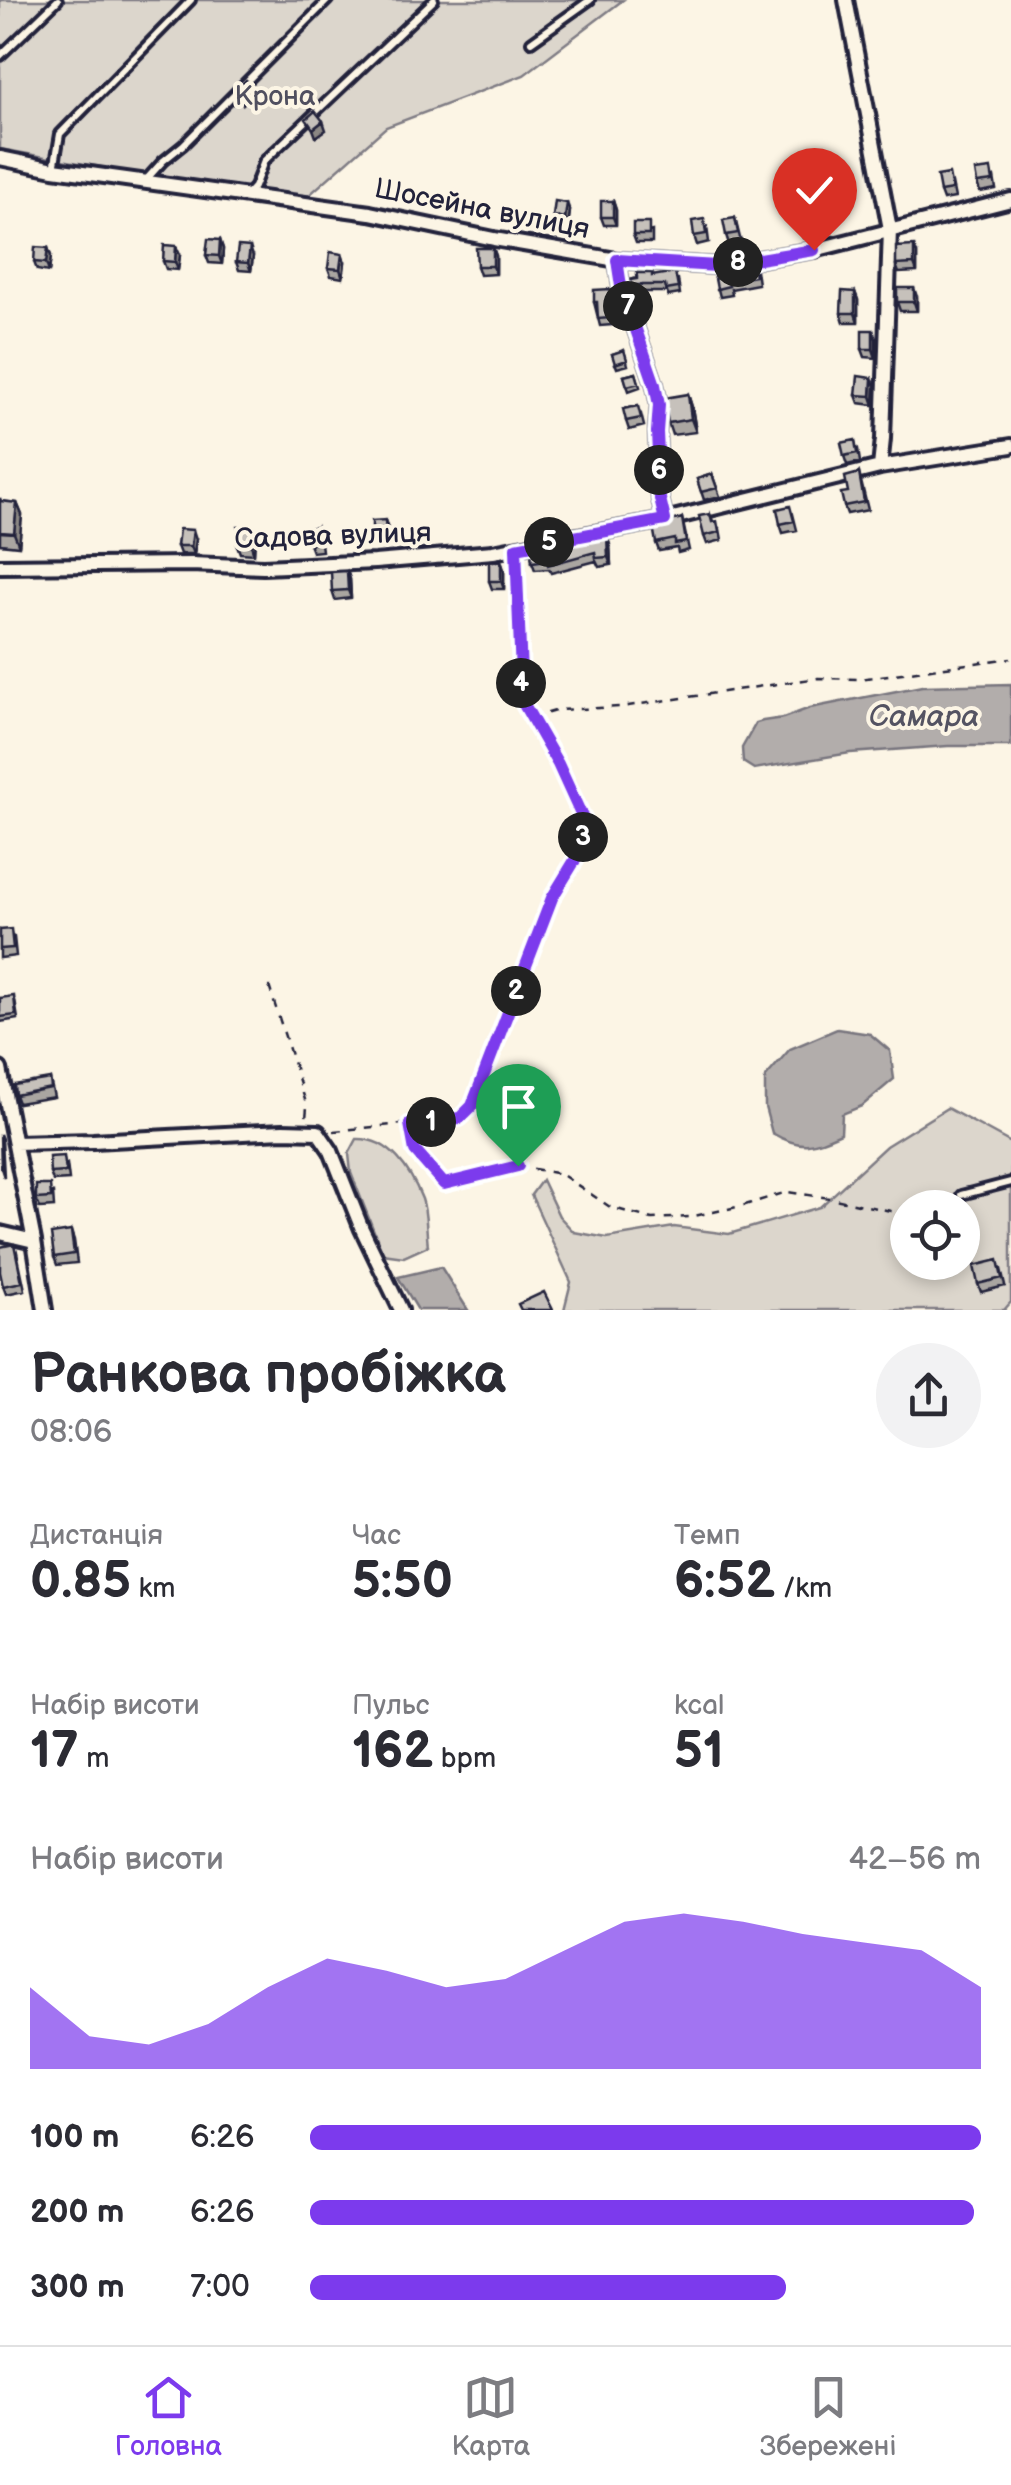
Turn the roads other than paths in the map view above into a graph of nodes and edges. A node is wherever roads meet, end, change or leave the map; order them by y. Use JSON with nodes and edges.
{"nodes":[{"id":1,"x":58,"y":0,"type":"edge"},
{"id":2,"x":192,"y":0,"type":"edge"},
{"id":3,"x":328,"y":0,"type":"edge"},
{"id":4,"x":434,"y":0,"type":"edge"},
{"id":5,"x":590,"y":0,"type":"edge"},
{"id":6,"x":846,"y":0,"type":"edge"},
{"id":7,"x":531,"y":42,"type":"dead end"},
{"id":8,"x":0,"y":56,"type":"edge"},
{"id":9,"x":0,"y":158,"type":"edge"},
{"id":10,"x":54,"y":170,"type":"junction"},
{"id":11,"x":144,"y":182,"type":"junction"},
{"id":12,"x":245,"y":197,"type":"junction"},
{"id":13,"x":1011,"y":200,"type":"edge"},
{"id":14,"x":890,"y":229,"type":"junction"},
{"id":15,"x":617,"y":260,"type":"junction"},
{"id":16,"x":1011,"y":446,"type":"edge"},
{"id":17,"x":880,"y":468,"type":"junction"},
{"id":18,"x":665,"y":520,"type":"junction"},
{"id":19,"x":0,"y":566,"type":"edge"},
{"id":20,"x":0,"y":1069,"type":"edge"},
{"id":21,"x":15,"y":1143,"type":"junction"},
{"id":22,"x":1011,"y":1182,"type":"edge"},
{"id":23,"x":980,"y":1190,"type":"edge"},
{"id":24,"x":0,"y":1232,"type":"edge"},
{"id":25,"x":34,"y":1241,"type":"junction"},
{"id":26,"x":45,"y":1310,"type":"edge"},
{"id":27,"x":401,"y":1310,"type":"edge"}],
"edges":[{"from":1,"to":8,"type":"lane"},
{"from":2,"to":10,"type":"lane"},
{"from":3,"to":11,"type":"lane"},
{"from":4,"to":12,"type":"lane"},
{"from":5,"to":7,"type":"lane"},
{"from":6,"to":14,"type":"street"},
{"from":9,"to":10,"type":"street","name":"Шосейна вулиця"},
{"from":10,"to":11,"type":"street","name":"Шосейна вулиця"},
{"from":11,"to":12,"type":"street","name":"Шосейна вулиця"},
{"from":12,"to":15,"type":"street","name":"Шосейна вулиця"},
{"from":13,"to":14,"type":"street","name":"Шосейна вулиця"},
{"from":14,"to":15,"type":"street","name":"Шосейна вулиця"},
{"from":14,"to":17,"type":"street"},
{"from":15,"to":18,"type":"street"},
{"from":16,"to":17,"type":"street","name":"Садова вулиця"},
{"from":17,"to":18,"type":"street","name":"Садова вулиця"},
{"from":18,"to":19,"type":"street","name":"Садова вулиця"},
{"from":20,"to":21,"type":"street"},
{"from":21,"to":25,"type":"street"},
{"from":21,"to":27,"type":"street"},
{"from":22,"to":23,"type":"lane"},
{"from":24,"to":25,"type":"street"},
{"from":25,"to":26,"type":"street"}]}
